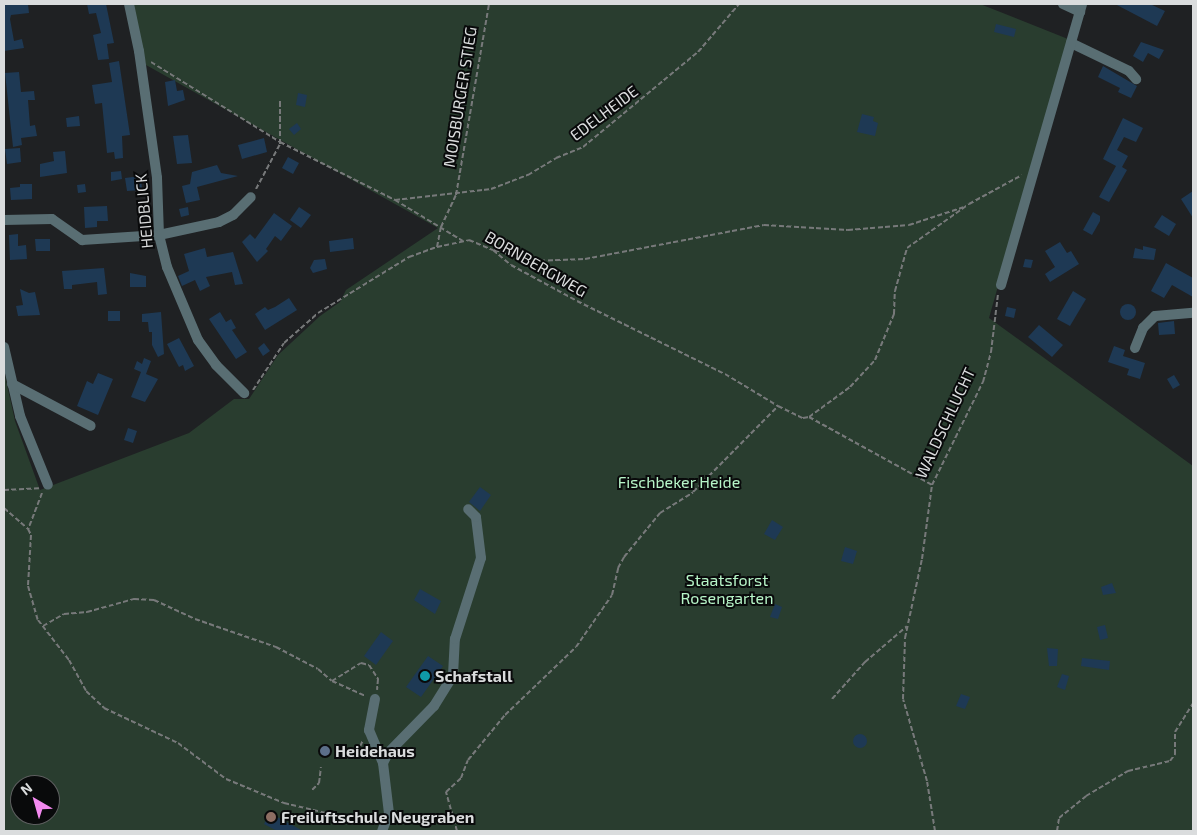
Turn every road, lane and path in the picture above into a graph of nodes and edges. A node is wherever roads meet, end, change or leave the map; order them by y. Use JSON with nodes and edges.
{"nodes":[{"id":1,"x":129,"y":4,"type":"edge"},
{"id":2,"x":489,"y":4,"type":"edge"},
{"id":3,"x":739,"y":4,"type":"edge"},
{"id":4,"x":1063,"y":4,"type":"edge"},
{"id":5,"x":1081,"y":8,"type":"edge"},
{"id":6,"x":1071,"y":43,"type":"junction"},
{"id":7,"x":139,"y":51,"type":"junction"},
{"id":8,"x":1136,"y":79,"type":"dead end"},
{"id":9,"x":280,"y":100,"type":"dead end"},
{"id":10,"x":280,"y":142,"type":"junction"},
{"id":11,"x":1036,"y":170,"type":"junction"},
{"id":12,"x":456,"y":195,"type":"junction"},
{"id":13,"x":251,"y":197,"type":"joint"},
{"id":14,"x":395,"y":200,"type":"junction"},
{"id":15,"x":964,"y":208,"type":"junction"},
{"id":16,"x":4,"y":220,"type":"edge"},
{"id":17,"x":441,"y":227,"type":"junction"},
{"id":18,"x":159,"y":235,"type":"junction"},
{"id":19,"x":463,"y":241,"type":"junction"},
{"id":20,"x":437,"y":247,"type":"junction"},
{"id":21,"x":493,"y":250,"type":"junction"},
{"id":22,"x":1001,"y":285,"type":"joint"},
{"id":23,"x":1193,"y":313,"type":"edge"},
{"id":24,"x":4,"y":347,"type":"edge"},
{"id":25,"x":1135,"y":348,"type":"dead end"},
{"id":26,"x":12,"y":384,"type":"junction"},
{"id":27,"x":244,"y":394,"type":"joint"},
{"id":28,"x":778,"y":406,"type":"junction"},
{"id":29,"x":809,"y":417,"type":"junction"},
{"id":30,"x":92,"y":426,"type":"dead end"},
{"id":31,"x":932,"y":485,"type":"junction"},
{"id":32,"x":48,"y":486,"type":"dead end"},
{"id":33,"x":4,"y":490,"type":"edge"},
{"id":34,"x":4,"y":508,"type":"edge"},
{"id":35,"x":468,"y":509,"type":"dead end"},
{"id":36,"x":28,"y":529,"type":"junction"},
{"id":37,"x":43,"y":626,"type":"junction"},
{"id":38,"x":907,"y":626,"type":"junction"},
{"id":39,"x":332,"y":681,"type":"junction"},
{"id":40,"x":375,"y":699,"type":"junction"},
{"id":41,"x":832,"y":699,"type":"dead end"},
{"id":42,"x":1193,"y":703,"type":"edge"},
{"id":43,"x":369,"y":730,"type":"junction"},
{"id":44,"x":335,"y":754,"type":"dead end"},
{"id":45,"x":383,"y":763,"type":"junction"},
{"id":46,"x":322,"y":767,"type":"dead end"},
{"id":47,"x":312,"y":790,"type":"dead end"},
{"id":48,"x":330,"y":814,"type":"dead end"},
{"id":49,"x":382,"y":831,"type":"edge"},
{"id":50,"x":457,"y":831,"type":"edge"},
{"id":51,"x":935,"y":831,"type":"edge"},
{"id":52,"x":1057,"y":831,"type":"edge"}],
"edges":[{"from":1,"to":7,"type":"street","name":"HEIDBLICK"},
{"from":2,"to":12,"type":"path","name":"MOISBURGER STIEG"},
{"from":3,"to":12,"type":"path","name":"EDELHEIDE"},
{"from":4,"to":5,"type":"street"},
{"from":5,"to":6,"type":"street"},
{"from":6,"to":8,"type":"street"},
{"from":6,"to":11,"type":"street"},
{"from":7,"to":10,"type":"path","name":"BORNBERGWEG"},
{"from":7,"to":18,"type":"street","name":"HEIDBLICK"},
{"from":9,"to":10,"type":"path"},
{"from":10,"to":13,"type":"path"},
{"from":10,"to":14,"type":"path","name":"BORNBERGWEG"},
{"from":11,"to":15,"type":"path"},
{"from":11,"to":22,"type":"street"},
{"from":12,"to":14,"type":"path","name":"EDELHEIDE"},
{"from":12,"to":17,"type":"path","name":"MOISBURGER STIEG"},
{"from":13,"to":18,"type":"street"},
{"from":14,"to":17,"type":"path","name":"BORNBERGWEG"},
{"from":15,"to":21,"type":"path"},
{"from":15,"to":29,"type":"path"},
{"from":16,"to":18,"type":"street"},
{"from":17,"to":19,"type":"path","name":"BORNBERGWEG"},
{"from":17,"to":20,"type":"path","name":"MOISBURGER STIEG"},
{"from":18,"to":27,"type":"street","name":"HEIDBLICK"},
{"from":19,"to":20,"type":"path"},
{"from":19,"to":21,"type":"path","name":"BORNBERGWEG"},
{"from":20,"to":27,"type":"path"},
{"from":21,"to":28,"type":"path","name":"BORNBERGWEG"},
{"from":22,"to":31,"type":"path","name":"WALDSCHLUCHT"},
{"from":23,"to":25,"type":"street"},
{"from":24,"to":26,"type":"street"},
{"from":26,"to":30,"type":"street"},
{"from":26,"to":32,"type":"street"},
{"from":28,"to":29,"type":"path","name":"BORNBERGWEG"},
{"from":28,"to":50,"type":"path"},
{"from":29,"to":31,"type":"path","name":"BORNBERGWEG"},
{"from":31,"to":38,"type":"path","name":"WALDSCHLUCHT"},
{"from":33,"to":36,"type":"path"},
{"from":34,"to":36,"type":"path"},
{"from":35,"to":45,"type":"street"},
{"from":36,"to":37,"type":"path"},
{"from":37,"to":39,"type":"path"},
{"from":37,"to":48,"type":"path"},
{"from":38,"to":41,"type":"path"},
{"from":38,"to":51,"type":"path","name":"WALDSCHLUCHT"},
{"from":39,"to":40,"type":"path"},
{"from":39,"to":40,"type":"path"},
{"from":40,"to":43,"type":"street"},
{"from":42,"to":52,"type":"path"},
{"from":43,"to":44,"type":"path"},
{"from":43,"to":45,"type":"street"},
{"from":45,"to":49,"type":"street"},
{"from":46,"to":47,"type":"path"}]}
